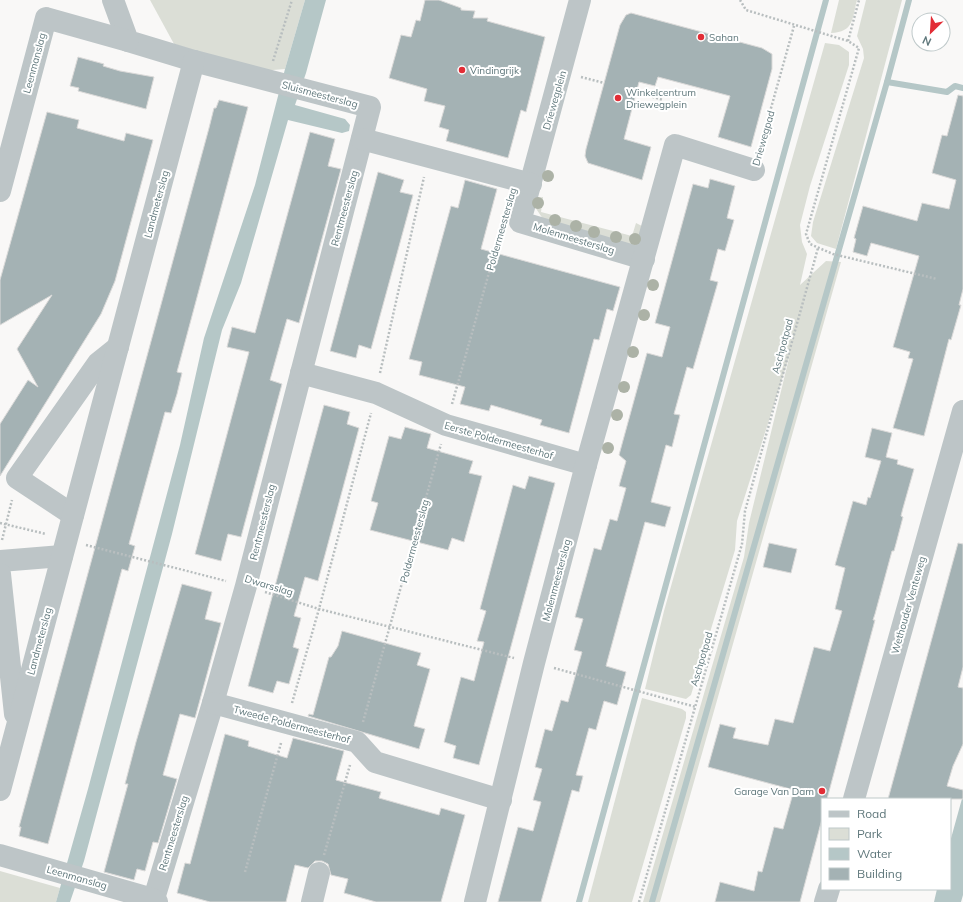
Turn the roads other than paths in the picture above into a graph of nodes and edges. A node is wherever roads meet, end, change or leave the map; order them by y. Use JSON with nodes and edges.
{"nodes":[{"id":1,"x":113,"y":0,"type":"edge"},
{"id":2,"x":580,"y":0,"type":"edge"},
{"id":3,"x":128,"y":41,"type":"junction"},
{"id":4,"x":194,"y":61,"type":"junction"},
{"id":5,"x":362,"y":139,"type":"junction"},
{"id":6,"x":672,"y":154,"type":"joint"},
{"id":7,"x":754,"y":170,"type":"road end"},
{"id":8,"x":523,"y":182,"type":"junction"},
{"id":9,"x":0,"y":191,"type":"edge"},
{"id":10,"x":644,"y":259,"type":"junction"},
{"id":11,"x":118,"y":347,"type":"junction"},
{"id":12,"x":301,"y":373,"type":"junction"},
{"id":13,"x":963,"y":411,"type":"edge"},
{"id":14,"x":586,"y":465,"type":"junction"},
{"id":15,"x":73,"y":515,"type":"junction"},
{"id":16,"x":65,"y":548,"type":"junction"},
{"id":17,"x":1,"y":554,"type":"edge"},
{"id":18,"x":0,"y":574,"type":"edge"},
{"id":19,"x":213,"y":703,"type":"junction"},
{"id":20,"x":16,"y":726,"type":"junction"},
{"id":21,"x":0,"y":790,"type":"edge"},
{"id":22,"x":854,"y":798,"type":"edge"},
{"id":23,"x":501,"y":800,"type":"junction"},
{"id":24,"x":0,"y":855,"type":"edge"},
{"id":25,"x":319,"y":873,"type":"road end"},
{"id":26,"x":829,"y":890,"type":"edge"},
{"id":27,"x":154,"y":901,"type":"edge"},
{"id":28,"x":312,"y":902,"type":"edge"},
{"id":29,"x":474,"y":902,"type":"edge"},
{"id":30,"x":825,"y":902,"type":"edge"}],
"edges":[{"from":1,"to":3,"type":"street"},
{"from":2,"to":8,"type":"street","name":"Driewegplein"},
{"from":3,"to":4,"type":"street","name":"Sluismeesterslag"},
{"from":3,"to":9,"type":"street","name":"Leenmanslag"},
{"from":4,"to":5,"type":"street","name":"Sluismeesterslag"},
{"from":4,"to":11,"type":"street","name":"Landmeterslag"},
{"from":5,"to":8,"type":"street"},
{"from":5,"to":12,"type":"street","name":"Rentmeesterslag"},
{"from":6,"to":7,"type":"street","name":"Driewegpad"},
{"from":6,"to":10,"type":"street","name":"Molenmeesterslag"},
{"from":8,"to":10,"type":"street","name":"Molenmeesterslag"},
{"from":10,"to":14,"type":"street","name":"Molenmeesterslag"},
{"from":11,"to":15,"type":"street","name":"Landmeterslag"},
{"from":11,"to":15,"type":"street"},
{"from":12,"to":14,"type":"street","name":"Eerste Poldermeesterhof"},
{"from":12,"to":19,"type":"street","name":"Rentmeesterslag"},
{"from":13,"to":22,"type":"street","name":"Wethouder Venteweg"},
{"from":14,"to":23,"type":"street","name":"Molenmeesterslag"},
{"from":15,"to":16,"type":"street","name":"Landmeterslag"},
{"from":16,"to":17,"type":"street"},
{"from":16,"to":20,"type":"street","name":"Landmeterslag"},
{"from":18,"to":20,"type":"street","name":"Landmeterslag"},
{"from":19,"to":23,"type":"street","name":"Tweede Poldermeesterhof"},
{"from":19,"to":27,"type":"street","name":"Rentmeesterslag"},
{"from":20,"to":21,"type":"street","name":"Landmeterslag"},
{"from":23,"to":29,"type":"street","name":"Molenmeesterslag"},
{"from":24,"to":27,"type":"street","name":"Leenmanslag"},
{"from":25,"to":28,"type":"street"},
{"from":26,"to":30,"type":"street"}]}
